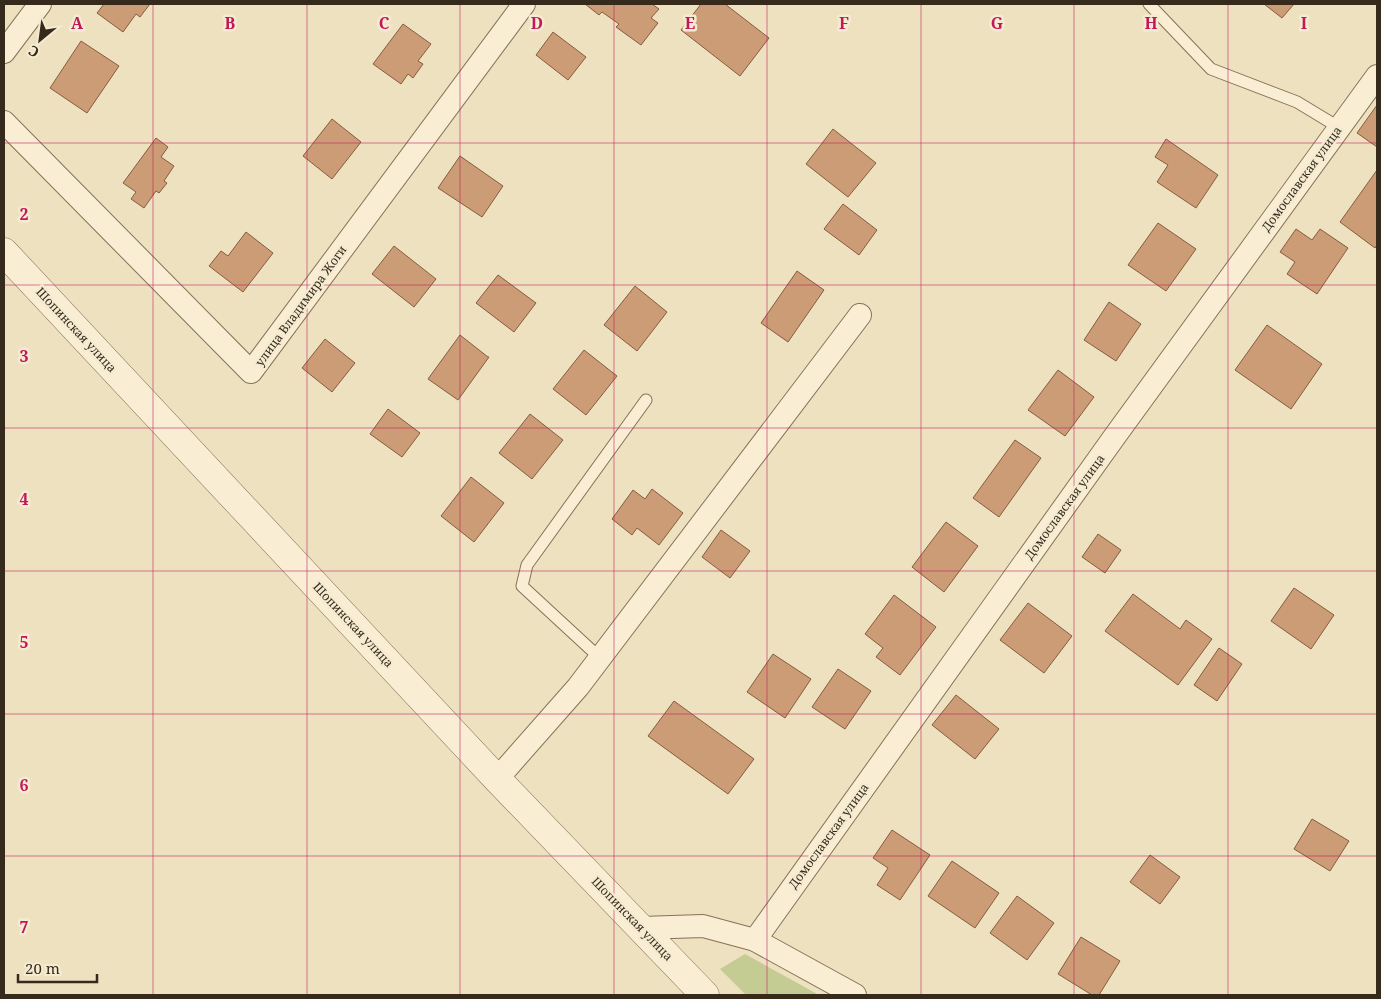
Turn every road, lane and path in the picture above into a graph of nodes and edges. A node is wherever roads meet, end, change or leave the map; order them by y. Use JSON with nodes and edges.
{"nodes":[{"id":1,"x":40,"y":4,"type":"edge"},
{"id":2,"x":524,"y":4,"type":"edge"},
{"id":3,"x":1149,"y":4,"type":"edge"},
{"id":4,"x":4,"y":52,"type":"edge"},
{"id":5,"x":1377,"y":76,"type":"edge"},
{"id":6,"x":4,"y":122,"type":"edge"},
{"id":7,"x":1340,"y":128,"type":"junction"},
{"id":8,"x":4,"y":252,"type":"edge"},
{"id":9,"x":860,"y":315,"type":"dead end"},
{"id":10,"x":646,"y":400,"type":"dead end"},
{"id":11,"x":600,"y":658,"type":"junction"},
{"id":12,"x":497,"y":779,"type":"junction"},
{"id":13,"x":641,"y":928,"type":"junction"},
{"id":14,"x":755,"y":940,"type":"junction"},
{"id":15,"x":705,"y":995,"type":"edge"},
{"id":16,"x":855,"y":995,"type":"edge"}],
"edges":[{"from":1,"to":4,"type":"street"},
{"from":2,"to":6,"type":"street","name":"улица Владимира Жоги"},
{"from":3,"to":7,"type":"lane"},
{"from":5,"to":7,"type":"street","name":"Домославская улица"},
{"from":7,"to":14,"type":"street","name":"Домославская улица"},
{"from":8,"to":12,"type":"street","name":"Шопинская улица"},
{"from":9,"to":11,"type":"street"},
{"from":10,"to":11,"type":"lane"},
{"from":11,"to":12,"type":"street"},
{"from":12,"to":13,"type":"street","name":"Шопинская улица"},
{"from":13,"to":14,"type":"street"},
{"from":13,"to":15,"type":"street","name":"Шопинская улица"},
{"from":14,"to":16,"type":"street"}]}
